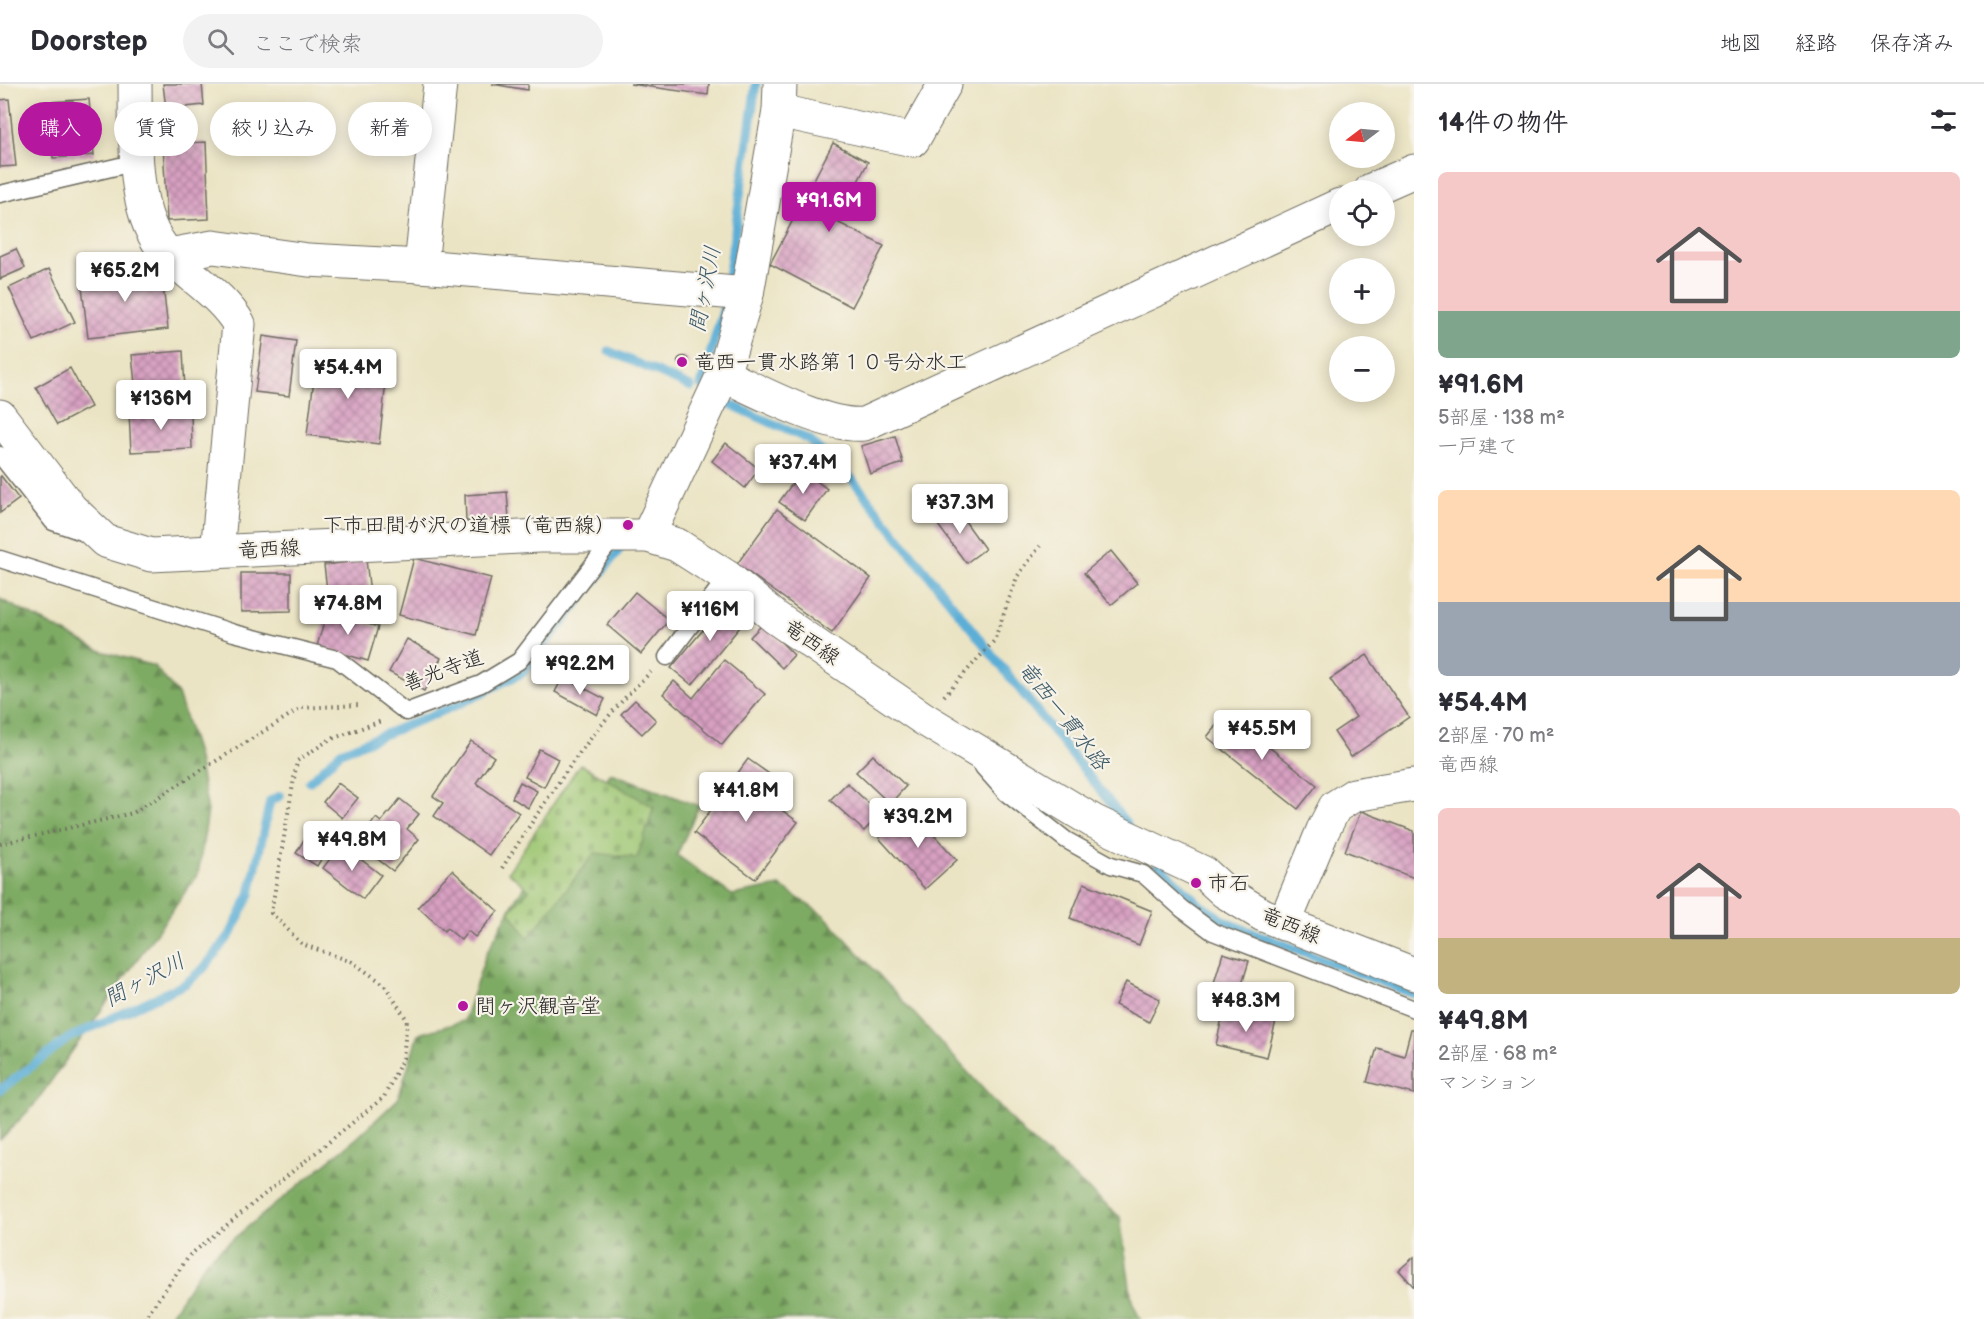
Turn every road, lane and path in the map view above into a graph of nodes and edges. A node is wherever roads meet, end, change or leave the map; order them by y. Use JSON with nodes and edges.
{"nodes":[{"id":1,"x":135,"y":84,"type":"edge"},
{"id":2,"x":440,"y":84,"type":"edge"},
{"id":3,"x":945,"y":84,"type":"edge"},
{"id":4,"x":779,"y":97,"type":"edge"},
{"id":5,"x":137,"y":162,"type":"junction"},
{"id":6,"x":1414,"y":171,"type":"edge"},
{"id":7,"x":1394,"y":180,"type":"edge"},
{"id":8,"x":0,"y":194,"type":"edge"},
{"id":9,"x":1329,"y":210,"type":"edge"},
{"id":10,"x":169,"y":255,"type":"junction"},
{"id":11,"x":421,"y":266,"type":"junction"},
{"id":12,"x":731,"y":292,"type":"junction"},
{"id":13,"x":723,"y":375,"type":"junction"},
{"id":14,"x":0,"y":416,"type":"edge"},
{"id":15,"x":0,"y":454,"type":"edge"},
{"id":16,"x":615,"y":536,"type":"junction"},
{"id":17,"x":648,"y":536,"type":"junction"},
{"id":18,"x":105,"y":541,"type":"junction"},
{"id":19,"x":1040,"y":546,"type":"dead end"},
{"id":20,"x":217,"y":552,"type":"junction"},
{"id":21,"x":0,"y":559,"type":"edge"},
{"id":22,"x":727,"y":577,"type":"junction"},
{"id":23,"x":667,"y":657,"type":"joint"},
{"id":24,"x":360,"y":705,"type":"dead end"},
{"id":25,"x":406,"y":712,"type":"junction"},
{"id":26,"x":924,"y":719,"type":"junction"},
{"id":27,"x":962,"y":744,"type":"junction"},
{"id":28,"x":1414,"y":785,"type":"edge"},
{"id":29,"x":0,"y":844,"type":"edge"},
{"id":30,"x":502,"y":868,"type":"dead end"},
{"id":31,"x":1284,"y":924,"type":"junction"},
{"id":32,"x":1414,"y":974,"type":"edge"},
{"id":33,"x":1414,"y":1009,"type":"edge"},
{"id":34,"x":144,"y":1319,"type":"edge"}],
"edges":[{"from":1,"to":5,"type":"street"},
{"from":2,"to":11,"type":"street"},
{"from":3,"to":4,"type":"street"},
{"from":4,"to":12,"type":"street"},
{"from":5,"to":8,"type":"lane"},
{"from":5,"to":10,"type":"street"},
{"from":6,"to":7,"type":"street"},
{"from":9,"to":13,"type":"street"},
{"from":10,"to":11,"type":"street"},
{"from":10,"to":20,"type":"street"},
{"from":11,"to":12,"type":"street"},
{"from":12,"to":13,"type":"street"},
{"from":13,"to":17,"type":"street"},
{"from":14,"to":18,"type":"street","name":"竜西線"},
{"from":15,"to":18,"type":"lane"},
{"from":16,"to":17,"type":"street","name":"竜西線"},
{"from":16,"to":20,"type":"street","name":"竜西線"},
{"from":16,"to":25,"type":"lane","name":"善光寺道"},
{"from":17,"to":22,"type":"street","name":"竜西線"},
{"from":18,"to":20,"type":"street","name":"竜西線"},
{"from":19,"to":26,"type":"path"},
{"from":21,"to":25,"type":"lane","name":"善光寺道"},
{"from":22,"to":23,"type":"lane"},
{"from":22,"to":26,"type":"street","name":"竜西線"},
{"from":23,"to":30,"type":"path"},
{"from":24,"to":29,"type":"path"},
{"from":25,"to":34,"type":"path"},
{"from":26,"to":27,"type":"street","name":"竜西線"},
{"from":27,"to":31,"type":"street","name":"竜西線"},
{"from":27,"to":33,"type":"lane"},
{"from":28,"to":31,"type":"street"},
{"from":31,"to":32,"type":"street","name":"竜西線"}]}
